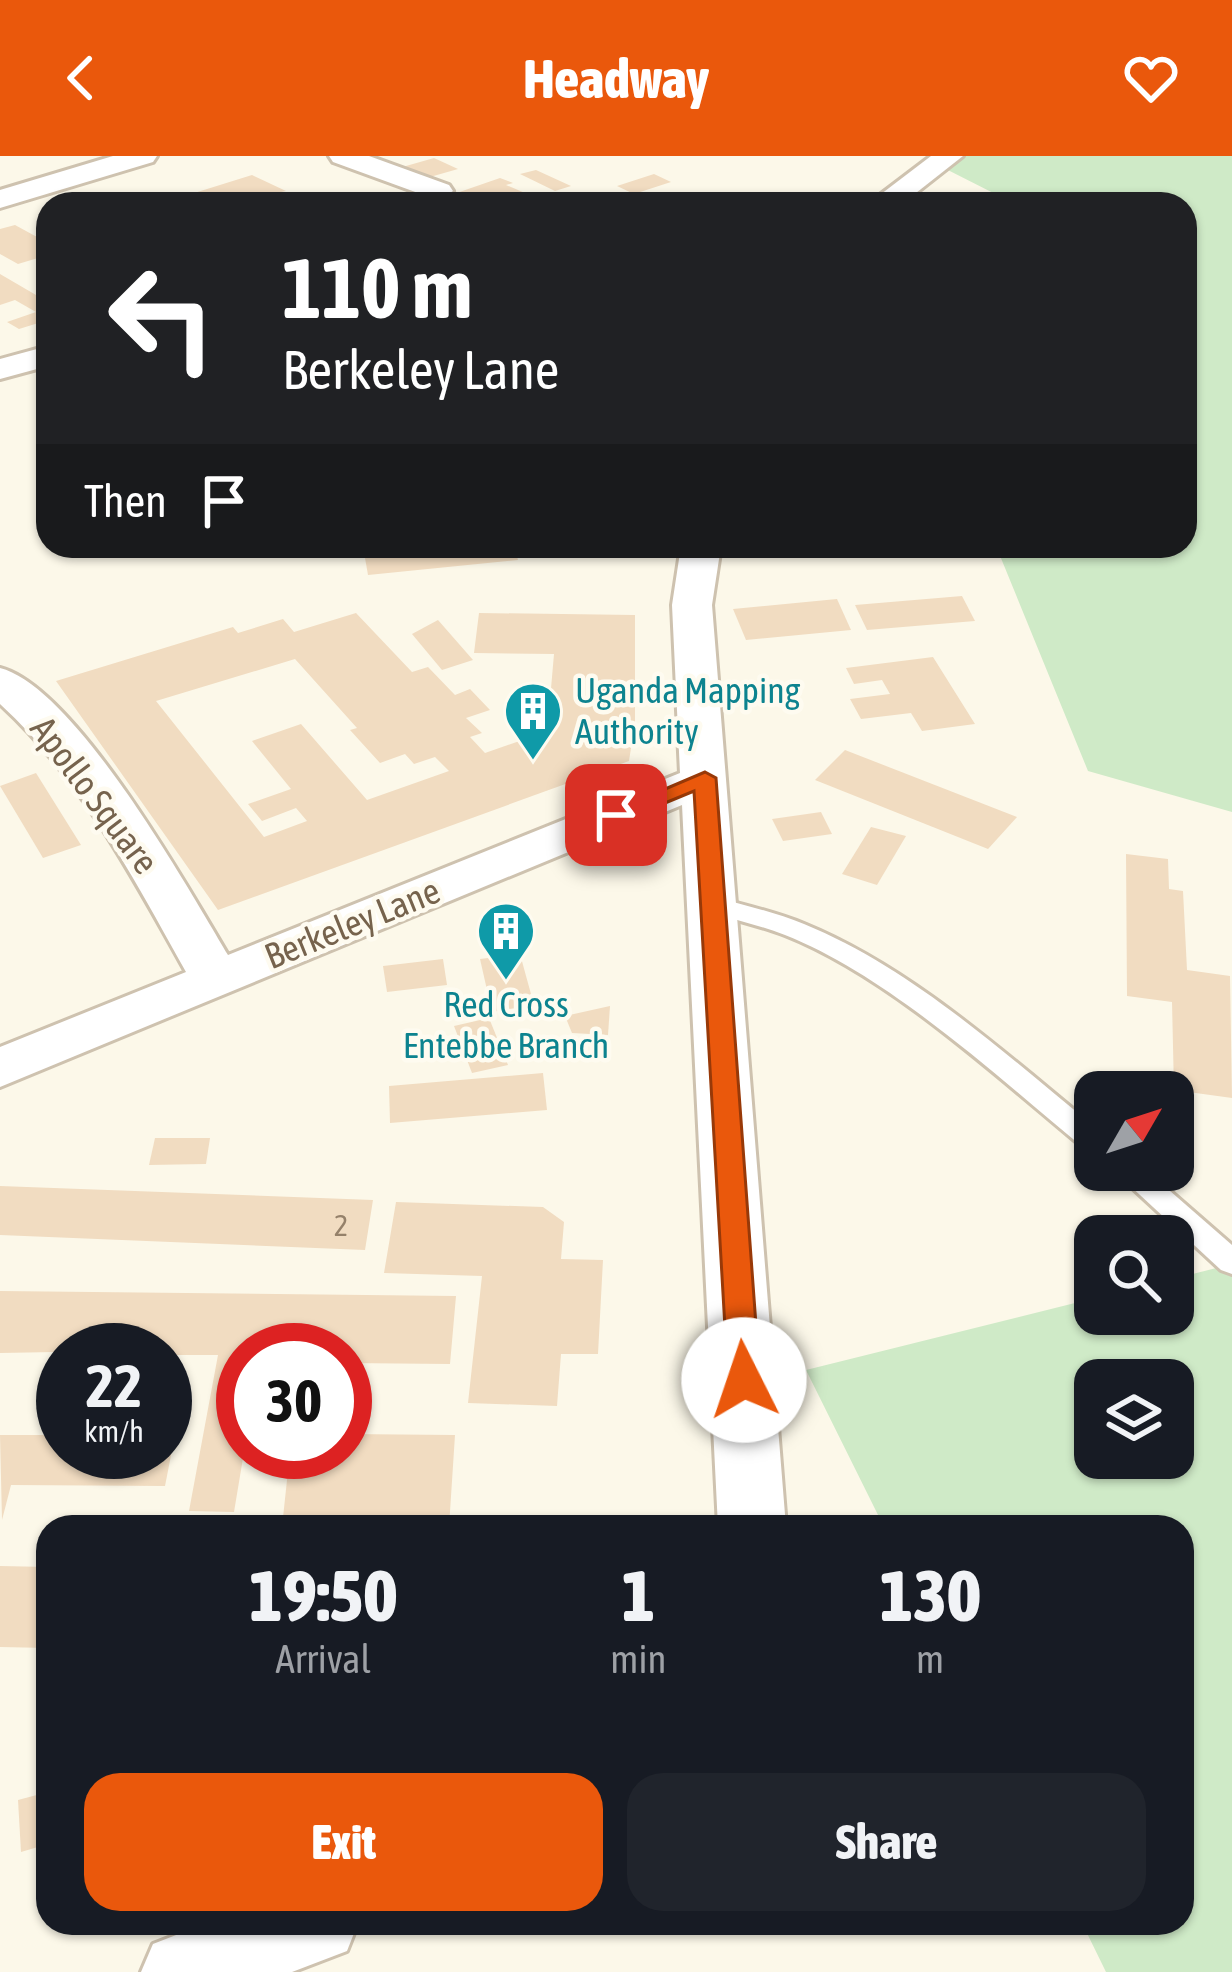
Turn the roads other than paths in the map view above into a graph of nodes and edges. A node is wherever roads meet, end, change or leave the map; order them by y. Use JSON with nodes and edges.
{"nodes":[{"id":1,"x":143,"y":156,"type":"edge"},
{"id":2,"x":344,"y":156,"type":"edge"},
{"id":3,"x":950,"y":156,"type":"edge"},
{"id":4,"x":439,"y":191,"type":"dead end"},
{"id":5,"x":900,"y":192,"type":"edge"},
{"id":6,"x":0,"y":200,"type":"edge"},
{"id":7,"x":36,"y":360,"type":"edge"},
{"id":8,"x":0,"y":370,"type":"edge"},
{"id":9,"x":699,"y":558,"type":"edge"},
{"id":10,"x":0,"y":680,"type":"edge"},
{"id":11,"x":705,"y":778,"type":"junction"},
{"id":12,"x":714,"y":905,"type":"junction"},
{"id":13,"x":216,"y":979,"type":"junction"},
{"id":14,"x":0,"y":1068,"type":"edge"},
{"id":15,"x":1074,"y":1125,"type":"edge"},
{"id":16,"x":1151,"y":1191,"type":"edge"},
{"id":17,"x":1232,"y":1262,"type":"edge"},
{"id":18,"x":751,"y":1515,"type":"edge"},
{"id":19,"x":286,"y":1935,"type":"edge"},
{"id":20,"x":182,"y":1972,"type":"edge"}],
"edges":[{"from":1,"to":6,"type":"street"},
{"from":2,"to":4,"type":"street"},
{"from":3,"to":5,"type":"street"},
{"from":7,"to":8,"type":"street"},
{"from":9,"to":11,"type":"street"},
{"from":10,"to":13,"type":"street","name":"Apollo Square"},
{"from":11,"to":12,"type":"street"},
{"from":11,"to":13,"type":"street","name":"Berkeley Lane"},
{"from":12,"to":15,"type":"lane"},
{"from":12,"to":18,"type":"street"},
{"from":13,"to":14,"type":"street","name":"Berkeley Lane"},
{"from":16,"to":17,"type":"lane"},
{"from":19,"to":20,"type":"street"}]}
